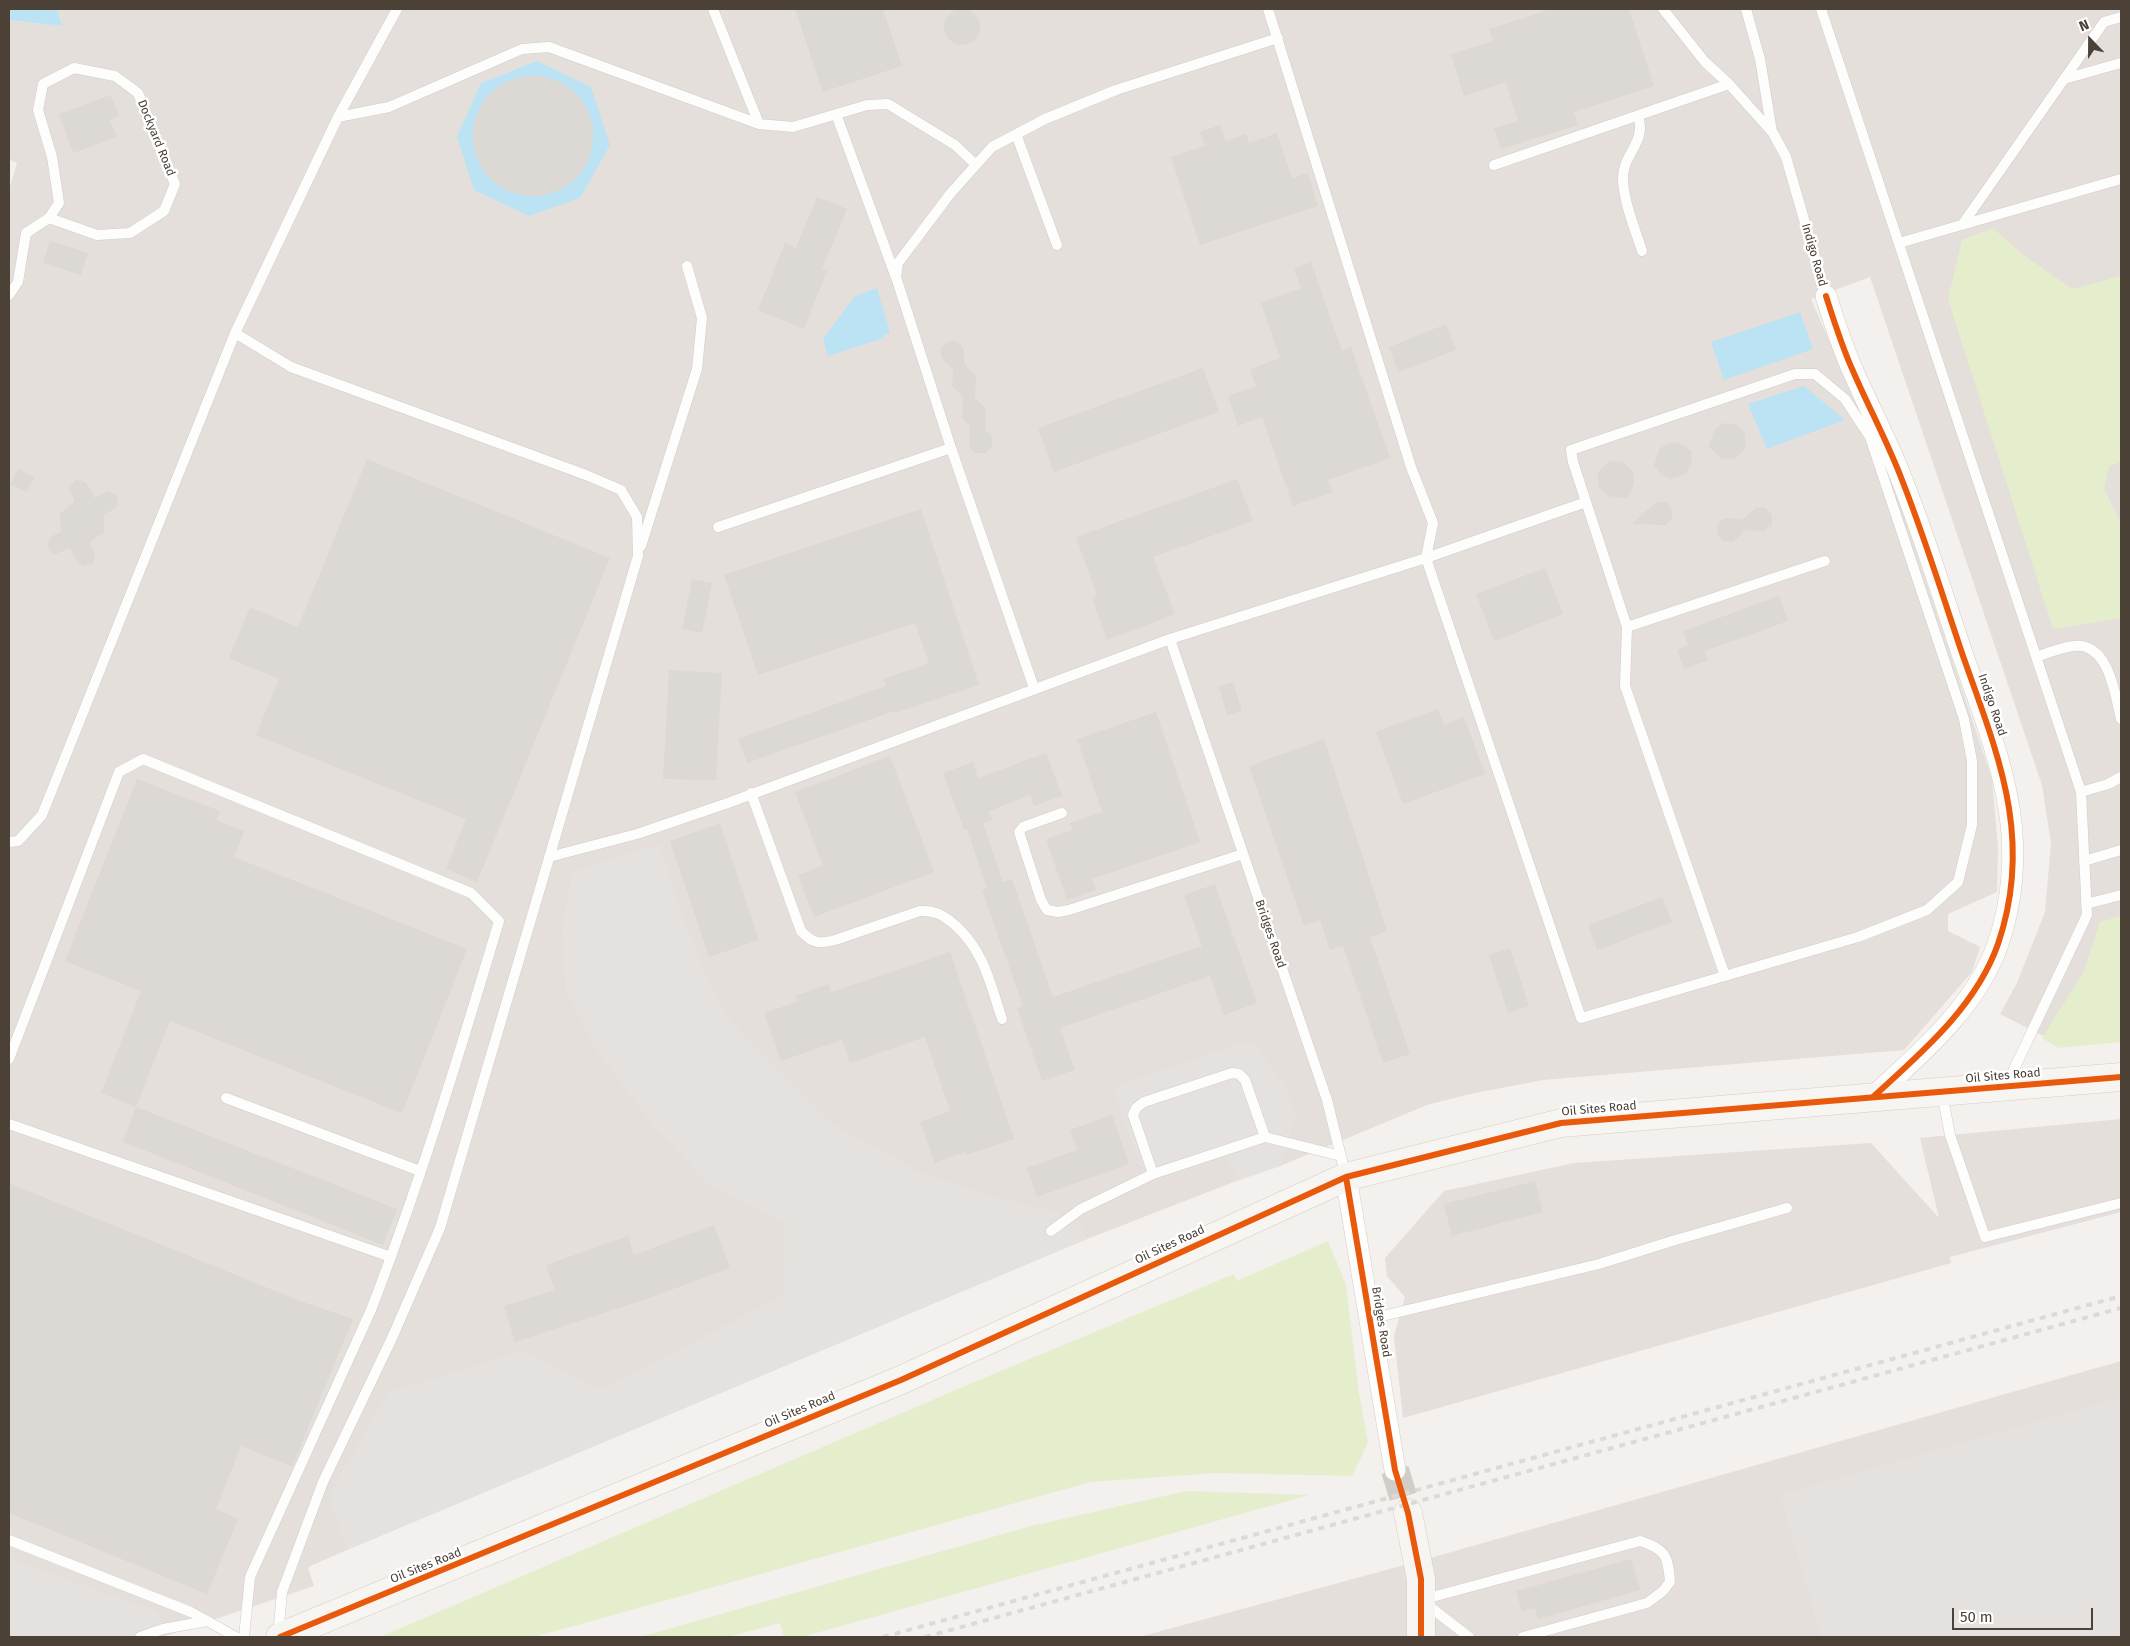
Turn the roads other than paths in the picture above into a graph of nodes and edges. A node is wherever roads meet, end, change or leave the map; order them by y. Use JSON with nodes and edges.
{"nodes":[{"id":1,"x":397,"y":9,"type":"edge"},
{"id":2,"x":713,"y":9,"type":"edge"},
{"id":3,"x":1268,"y":9,"type":"edge"},
{"id":4,"x":1663,"y":9,"type":"edge"},
{"id":5,"x":1746,"y":9,"type":"edge"},
{"id":6,"x":1821,"y":9,"type":"edge"},
{"id":7,"x":2121,"y":17,"type":"edge"},
{"id":8,"x":1278,"y":38,"type":"junction"},
{"id":9,"x":2121,"y":63,"type":"edge"},
{"id":10,"x":2064,"y":79,"type":"junction"},
{"id":11,"x":1729,"y":84,"type":"junction"},
{"id":12,"x":836,"y":114,"type":"junction"},
{"id":13,"x":1638,"y":116,"type":"junction"},
{"id":14,"x":338,"y":117,"type":"junction"},
{"id":15,"x":759,"y":124,"type":"junction"},
{"id":16,"x":1773,"y":133,"type":"junction"},
{"id":17,"x":1016,"y":134,"type":"junction"},
{"id":18,"x":976,"y":165,"type":"junction"},
{"id":19,"x":1494,"y":165,"type":"dead end"},
{"id":20,"x":2121,"y":179,"type":"edge"},
{"id":21,"x":49,"y":218,"type":"junction"},
{"id":22,"x":1962,"y":225,"type":"junction"},
{"id":23,"x":1899,"y":243,"type":"junction"},
{"id":24,"x":1057,"y":245,"type":"dead end"},
{"id":25,"x":1642,"y":251,"type":"dead end"},
{"id":26,"x":687,"y":266,"type":"dead end"},
{"id":27,"x":896,"y":277,"type":"junction"},
{"id":28,"x":9,"y":295,"type":"edge"},
{"id":29,"x":1826,"y":296,"type":"joint"},
{"id":30,"x":235,"y":333,"type":"junction"},
{"id":31,"x":951,"y":448,"type":"junction"},
{"id":32,"x":1586,"y":502,"type":"junction"},
{"id":33,"x":718,"y":527,"type":"dead end"},
{"id":34,"x":638,"y":556,"type":"junction"},
{"id":35,"x":1426,"y":558,"type":"junction"},
{"id":36,"x":1825,"y":561,"type":"dead end"},
{"id":37,"x":1627,"y":627,"type":"junction"},
{"id":38,"x":1170,"y":639,"type":"junction"},
{"id":39,"x":2036,"y":657,"type":"junction"},
{"id":40,"x":1034,"y":688,"type":"junction"},
{"id":41,"x":2121,"y":719,"type":"edge"},
{"id":42,"x":2121,"y":777,"type":"edge"},
{"id":43,"x":2081,"y":792,"type":"junction"},
{"id":44,"x":751,"y":793,"type":"junction"},
{"id":45,"x":1062,"y":813,"type":"dead end"},
{"id":46,"x":9,"y":842,"type":"edge"},
{"id":47,"x":2121,"y":850,"type":"edge"},
{"id":48,"x":1243,"y":854,"type":"junction"},
{"id":49,"x":549,"y":857,"type":"junction"},
{"id":50,"x":2084,"y":861,"type":"junction"},
{"id":51,"x":2121,"y":895,"type":"edge"},
{"id":52,"x":2086,"y":904,"type":"junction"},
{"id":53,"x":1726,"y":976,"type":"junction"},
{"id":54,"x":1002,"y":1019,"type":"dead end"},
{"id":55,"x":9,"y":1059,"type":"edge"},
{"id":56,"x":2121,"y":1077,"type":"edge"},
{"id":57,"x":2006,"y":1087,"type":"junction"},
{"id":58,"x":1942,"y":1092,"type":"junction"},
{"id":59,"x":1873,"y":1097,"type":"junction"},
{"id":60,"x":226,"y":1098,"type":"dead end"},
{"id":61,"x":9,"y":1124,"type":"edge"},
{"id":62,"x":1265,"y":1137,"type":"junction"},
{"id":63,"x":1344,"y":1166,"type":"junction"},
{"id":64,"x":420,"y":1171,"type":"junction"},
{"id":65,"x":1154,"y":1174,"type":"junction"},
{"id":66,"x":2121,"y":1203,"type":"edge"},
{"id":67,"x":1787,"y":1208,"type":"dead end"},
{"id":68,"x":1051,"y":1231,"type":"dead end"},
{"id":69,"x":391,"y":1257,"type":"junction"},
{"id":70,"x":1370,"y":1319,"type":"junction"},
{"id":71,"x":1395,"y":1470,"type":"tunnel mouth"},
{"id":72,"x":1408,"y":1513,"type":"tunnel mouth"},
{"id":73,"x":9,"y":1540,"type":"edge"},
{"id":74,"x":1421,"y":1600,"type":"junction"},
{"id":75,"x":207,"y":1621,"type":"junction"},
{"id":76,"x":140,"y":1637,"type":"edge"},
{"id":77,"x":236,"y":1637,"type":"edge"},
{"id":78,"x":244,"y":1637,"type":"edge"},
{"id":79,"x":279,"y":1637,"type":"edge"},
{"id":80,"x":1421,"y":1637,"type":"edge"},
{"id":81,"x":1469,"y":1637,"type":"edge"},
{"id":82,"x":1523,"y":1637,"type":"edge"}],
"edges":[{"from":1,"to":14,"type":"lane"},
{"from":2,"to":15,"type":"lane"},
{"from":3,"to":8,"type":"lane"},
{"from":4,"to":11,"type":"lane","name":"Indigo Road"},
{"from":5,"to":16,"type":"lane"},
{"from":6,"to":23,"type":"lane"},
{"from":7,"to":10,"type":"lane"},
{"from":8,"to":17,"type":"lane"},
{"from":8,"to":35,"type":"lane"},
{"from":9,"to":10,"type":"lane"},
{"from":10,"to":22,"type":"lane"},
{"from":11,"to":13,"type":"lane"},
{"from":11,"to":16,"type":"lane","name":"Indigo Road"},
{"from":12,"to":15,"type":"lane"},
{"from":12,"to":18,"type":"lane"},
{"from":12,"to":27,"type":"lane"},
{"from":13,"to":19,"type":"lane"},
{"from":13,"to":25,"type":"lane"},
{"from":14,"to":15,"type":"lane"},
{"from":14,"to":30,"type":"lane"},
{"from":16,"to":29,"type":"lane","name":"Indigo Road"},
{"from":17,"to":18,"type":"lane"},
{"from":17,"to":24,"type":"lane"},
{"from":18,"to":27,"type":"lane"},
{"from":20,"to":22,"type":"lane"},
{"from":21,"to":21,"type":"lane","name":"Dockyard Road"},
{"from":21,"to":28,"type":"lane"},
{"from":22,"to":23,"type":"lane"},
{"from":23,"to":39,"type":"lane"},
{"from":26,"to":34,"type":"lane"},
{"from":27,"to":31,"type":"lane"},
{"from":29,"to":59,"type":"street","name":"Indigo Road"},
{"from":30,"to":34,"type":"lane"},
{"from":30,"to":46,"type":"lane"},
{"from":31,"to":33,"type":"lane"},
{"from":31,"to":40,"type":"lane"},
{"from":32,"to":35,"type":"lane"},
{"from":32,"to":37,"type":"lane"},
{"from":32,"to":53,"type":"lane"},
{"from":34,"to":49,"type":"lane"},
{"from":35,"to":38,"type":"lane"},
{"from":35,"to":53,"type":"lane"},
{"from":36,"to":37,"type":"lane"},
{"from":37,"to":53,"type":"lane"},
{"from":38,"to":40,"type":"lane"},
{"from":38,"to":48,"type":"lane","name":"Bridges Road"},
{"from":39,"to":41,"type":"lane"},
{"from":39,"to":43,"type":"lane"},
{"from":40,"to":44,"type":"lane"},
{"from":42,"to":43,"type":"lane"},
{"from":43,"to":50,"type":"lane"},
{"from":44,"to":49,"type":"lane"},
{"from":44,"to":54,"type":"lane"},
{"from":45,"to":48,"type":"lane"},
{"from":47,"to":50,"type":"lane"},
{"from":48,"to":63,"type":"lane","name":"Bridges Road"},
{"from":49,"to":79,"type":"lane"},
{"from":50,"to":52,"type":"lane"},
{"from":51,"to":52,"type":"lane"},
{"from":52,"to":57,"type":"lane"},
{"from":55,"to":64,"type":"lane"},
{"from":56,"to":57,"type":"street","name":"Oil Sites Road"},
{"from":57,"to":58,"type":"street","name":"Oil Sites Road"},
{"from":58,"to":59,"type":"street","name":"Oil Sites Road"},
{"from":58,"to":66,"type":"lane"},
{"from":59,"to":63,"type":"street","name":"Oil Sites Road"},
{"from":60,"to":64,"type":"lane"},
{"from":61,"to":69,"type":"lane"},
{"from":62,"to":63,"type":"lane"},
{"from":62,"to":65,"type":"lane"},
{"from":62,"to":65,"type":"lane"},
{"from":63,"to":70,"type":"street","name":"Bridges Road"},
{"from":63,"to":79,"type":"street","name":"Oil Sites Road"},
{"from":64,"to":69,"type":"lane"},
{"from":65,"to":68,"type":"lane"},
{"from":67,"to":70,"type":"lane"},
{"from":69,"to":78,"type":"lane"},
{"from":70,"to":71,"type":"street","name":"Bridges Road"},
{"from":72,"to":74,"type":"street"},
{"from":73,"to":75,"type":"lane"},
{"from":74,"to":80,"type":"street"},
{"from":74,"to":81,"type":"lane"},
{"from":74,"to":82,"type":"lane"},
{"from":75,"to":76,"type":"lane"},
{"from":75,"to":77,"type":"lane"}]}
